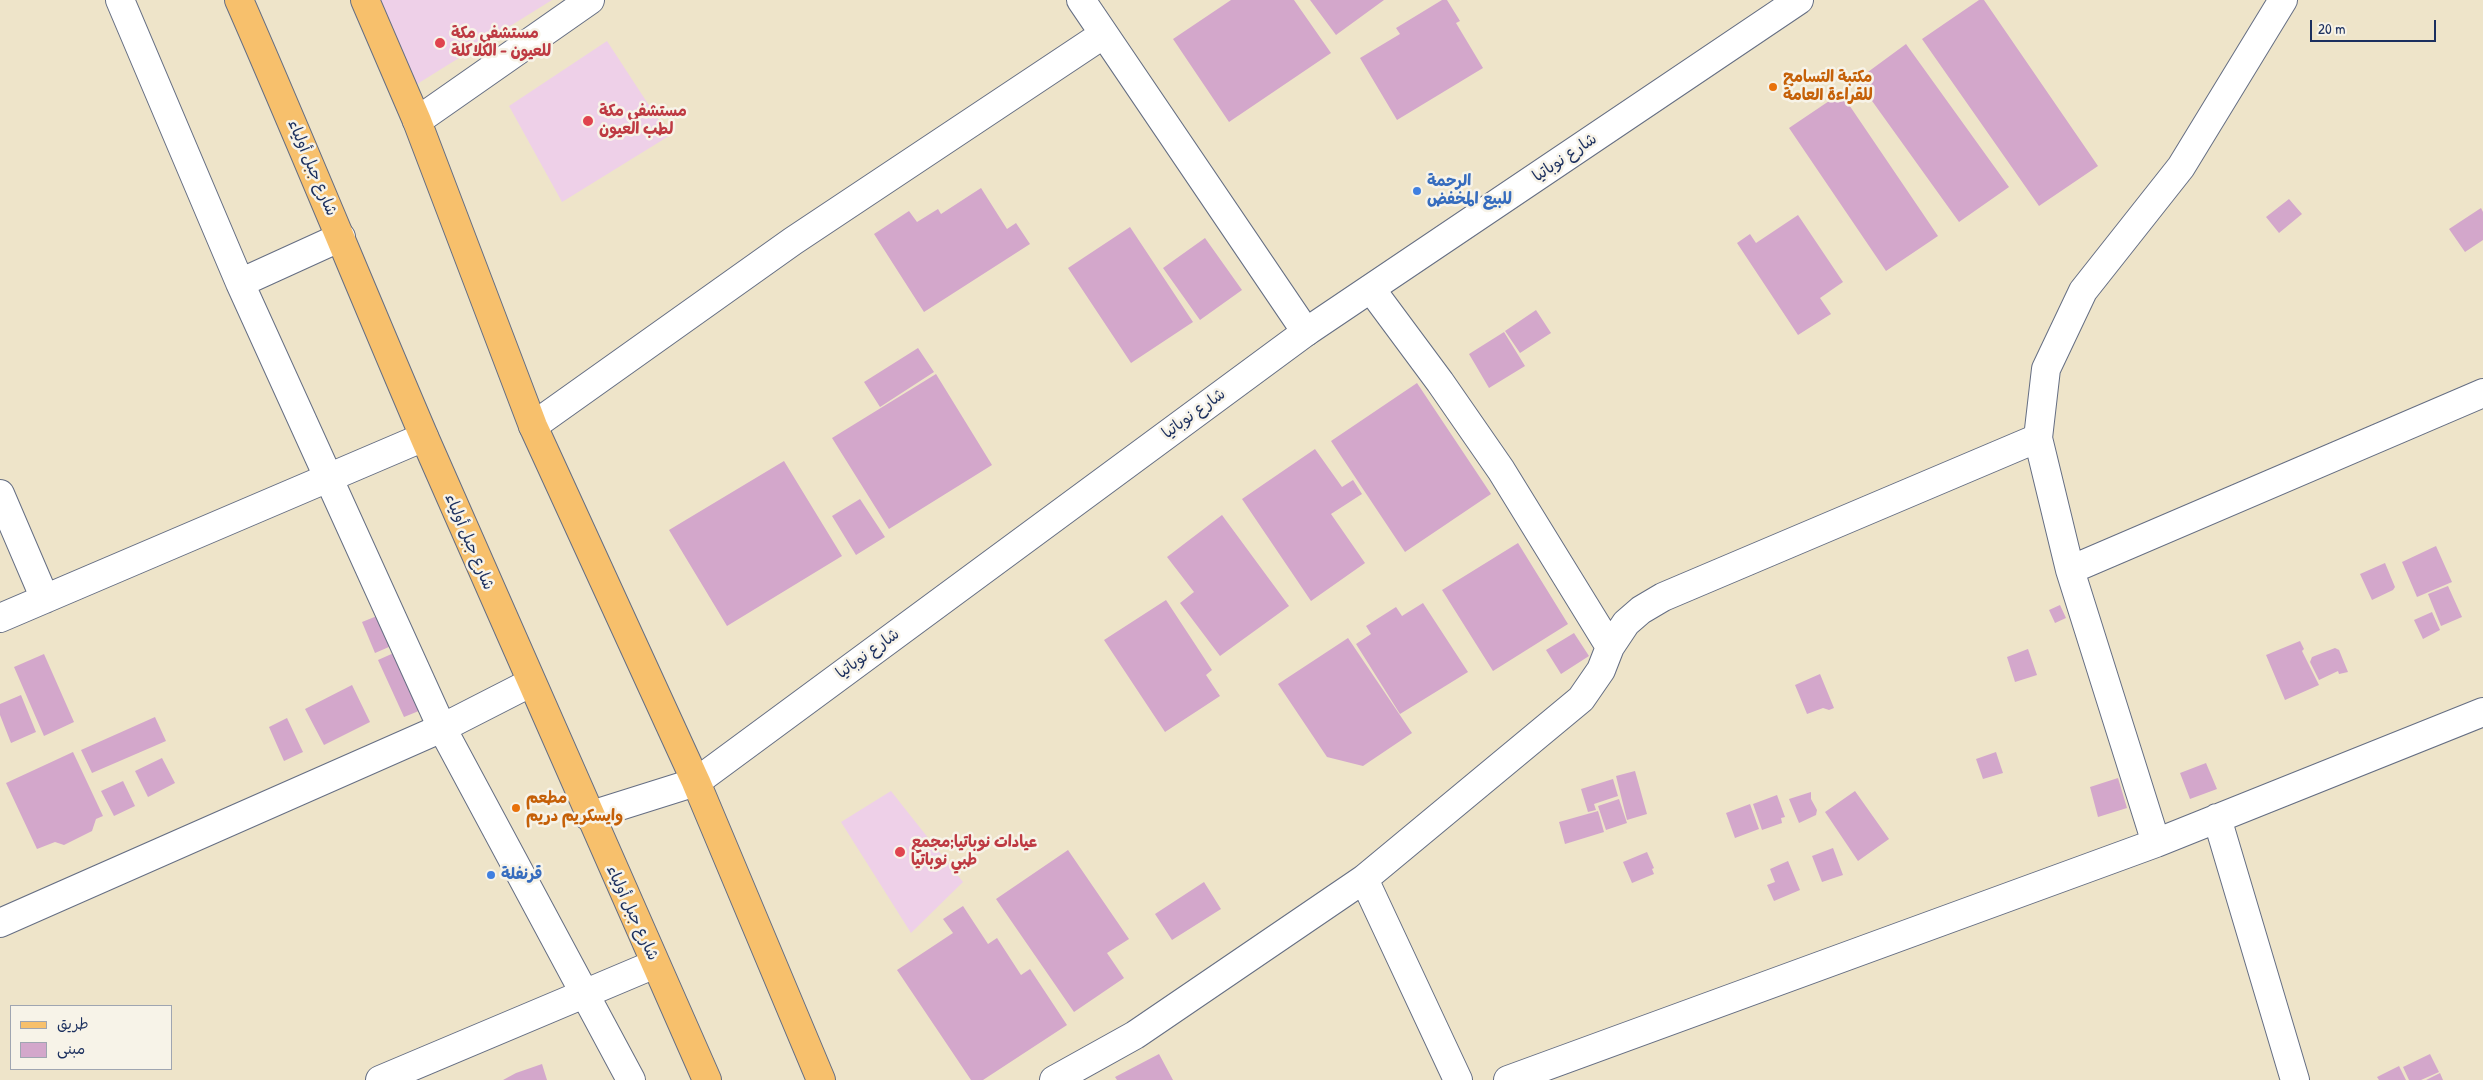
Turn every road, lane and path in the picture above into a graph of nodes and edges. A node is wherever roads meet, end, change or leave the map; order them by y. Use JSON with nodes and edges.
{"nodes":[{"id":1,"x":120,"y":0,"type":"edge"},
{"id":2,"x":239,"y":0,"type":"edge"},
{"id":3,"x":365,"y":0,"type":"edge"},
{"id":4,"x":590,"y":0,"type":"edge"},
{"id":5,"x":1080,"y":0,"type":"edge"},
{"id":6,"x":1799,"y":0,"type":"edge"},
{"id":7,"x":2283,"y":0,"type":"edge"},
{"id":8,"x":1104,"y":34,"type":"junction"},
{"id":9,"x":417,"y":121,"type":"junction"},
{"id":10,"x":341,"y":237,"type":"junction"},
{"id":11,"x":240,"y":283,"type":"junction"},
{"id":12,"x":1371,"y":289,"type":"junction"},
{"id":13,"x":1306,"y":332,"type":"junction"},
{"id":14,"x":2483,"y":393,"type":"edge"},
{"id":15,"x":533,"y":426,"type":"junction"},
{"id":16,"x":424,"y":437,"type":"junction"},
{"id":17,"x":2038,"y":438,"type":"junction"},
{"id":18,"x":327,"y":479,"type":"junction"},
{"id":19,"x":0,"y":494,"type":"edge"},
{"id":20,"x":2070,"y":570,"type":"junction"},
{"id":21,"x":45,"y":599,"type":"junction"},
{"id":22,"x":0,"y":618,"type":"edge"},
{"id":23,"x":1610,"y":647,"type":"junction"},
{"id":24,"x":530,"y":683,"type":"junction"},
{"id":25,"x":2483,"y":712,"type":"edge"},
{"id":26,"x":442,"y":728,"type":"junction"},
{"id":27,"x":696,"y":782,"type":"junction"},
{"id":28,"x":588,"y":816,"type":"junction"},
{"id":29,"x":2217,"y":818,"type":"junction"},
{"id":30,"x":2156,"y":843,"type":"junction"},
{"id":31,"x":1364,"y":880,"type":"junction"},
{"id":32,"x":0,"y":923,"type":"edge"},
{"id":33,"x":656,"y":964,"type":"junction"},
{"id":34,"x":584,"y":995,"type":"junction"},
{"id":35,"x":380,"y":1080,"type":"edge"},
{"id":36,"x":631,"y":1080,"type":"edge"},
{"id":37,"x":707,"y":1080,"type":"edge"},
{"id":38,"x":821,"y":1080,"type":"edge"},
{"id":39,"x":1054,"y":1080,"type":"edge"},
{"id":40,"x":1458,"y":1080,"type":"edge"},
{"id":41,"x":1508,"y":1080,"type":"edge"},
{"id":42,"x":2295,"y":1080,"type":"edge"}],
"edges":[{"from":1,"to":11,"type":"street"},
{"from":2,"to":10,"type":"main road","name":"شارع جبل أولياء"},
{"from":3,"to":9,"type":"main road"},
{"from":4,"to":9,"type":"street"},
{"from":5,"to":8,"type":"street"},
{"from":6,"to":12,"type":"street","name":"شارع نوباتيا"},
{"from":7,"to":17,"type":"street"},
{"from":8,"to":13,"type":"street"},
{"from":8,"to":15,"type":"street"},
{"from":9,"to":15,"type":"main road"},
{"from":10,"to":11,"type":"street"},
{"from":10,"to":16,"type":"main road","name":"شارع جبل أولياء"},
{"from":11,"to":18,"type":"street"},
{"from":12,"to":13,"type":"street","name":"شارع نوباتيا"},
{"from":12,"to":23,"type":"street"},
{"from":13,"to":27,"type":"street","name":"شارع نوباتيا"},
{"from":14,"to":20,"type":"street"},
{"from":15,"to":27,"type":"main road"},
{"from":16,"to":18,"type":"street"},
{"from":16,"to":24,"type":"main road","name":"شارع جبل أولياء"},
{"from":17,"to":20,"type":"street"},
{"from":17,"to":23,"type":"street"},
{"from":18,"to":21,"type":"street"},
{"from":18,"to":26,"type":"street"},
{"from":19,"to":21,"type":"street"},
{"from":20,"to":30,"type":"street"},
{"from":21,"to":22,"type":"street"},
{"from":23,"to":31,"type":"street"},
{"from":24,"to":26,"type":"street"},
{"from":24,"to":28,"type":"main road","name":"شارع جبل أولياء"},
{"from":25,"to":29,"type":"street"},
{"from":26,"to":32,"type":"street"},
{"from":26,"to":34,"type":"street"},
{"from":27,"to":28,"type":"street","name":"شارع نوباتيا"},
{"from":27,"to":38,"type":"main road"},
{"from":28,"to":33,"type":"main road","name":"شارع جبل أولياء"},
{"from":29,"to":30,"type":"street"},
{"from":29,"to":42,"type":"street"},
{"from":30,"to":41,"type":"street"},
{"from":31,"to":39,"type":"street"},
{"from":31,"to":40,"type":"street"},
{"from":33,"to":34,"type":"street"},
{"from":33,"to":37,"type":"main road","name":"شارع جبل أولياء"},
{"from":34,"to":35,"type":"street"},
{"from":34,"to":36,"type":"street"}]}
